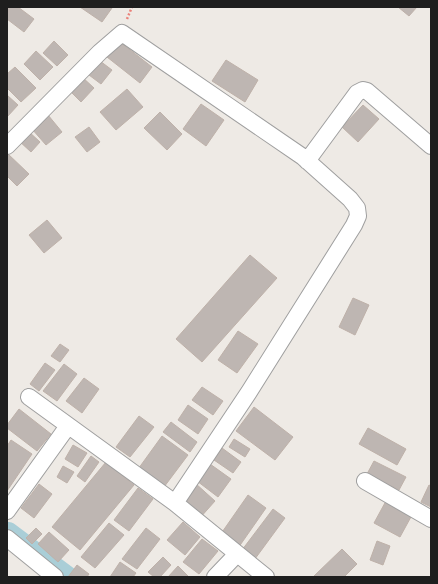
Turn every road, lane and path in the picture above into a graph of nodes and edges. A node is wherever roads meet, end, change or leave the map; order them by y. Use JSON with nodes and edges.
{"nodes":[{"id":1,"x":7,"y":146,"type":"edge"},
{"id":2,"x":431,"y":146,"type":"edge"},
{"id":3,"x":307,"y":161,"type":"junction"},
{"id":4,"x":29,"y":397,"type":"dead end"},
{"id":5,"x":68,"y":426,"type":"junction"},
{"id":6,"x":365,"y":481,"type":"dead end"},
{"id":7,"x":175,"y":503,"type":"junction"},
{"id":8,"x":7,"y":511,"type":"edge"},
{"id":9,"x":431,"y":519,"type":"edge"},
{"id":10,"x":7,"y":538,"type":"edge"},
{"id":11,"x":237,"y":554,"type":"junction"},
{"id":12,"x":51,"y":576,"type":"edge"},
{"id":13,"x":215,"y":577,"type":"edge"},
{"id":14,"x":266,"y":577,"type":"edge"}],
"edges":[{"from":1,"to":3,"type":"street"},
{"from":2,"to":3,"type":"street"},
{"from":3,"to":7,"type":"street"},
{"from":4,"to":5,"type":"street"},
{"from":5,"to":7,"type":"street"},
{"from":5,"to":8,"type":"street"},
{"from":6,"to":9,"type":"street"},
{"from":7,"to":11,"type":"street"},
{"from":10,"to":12,"type":"street"},
{"from":11,"to":13,"type":"street"},
{"from":11,"to":14,"type":"street"}]}
